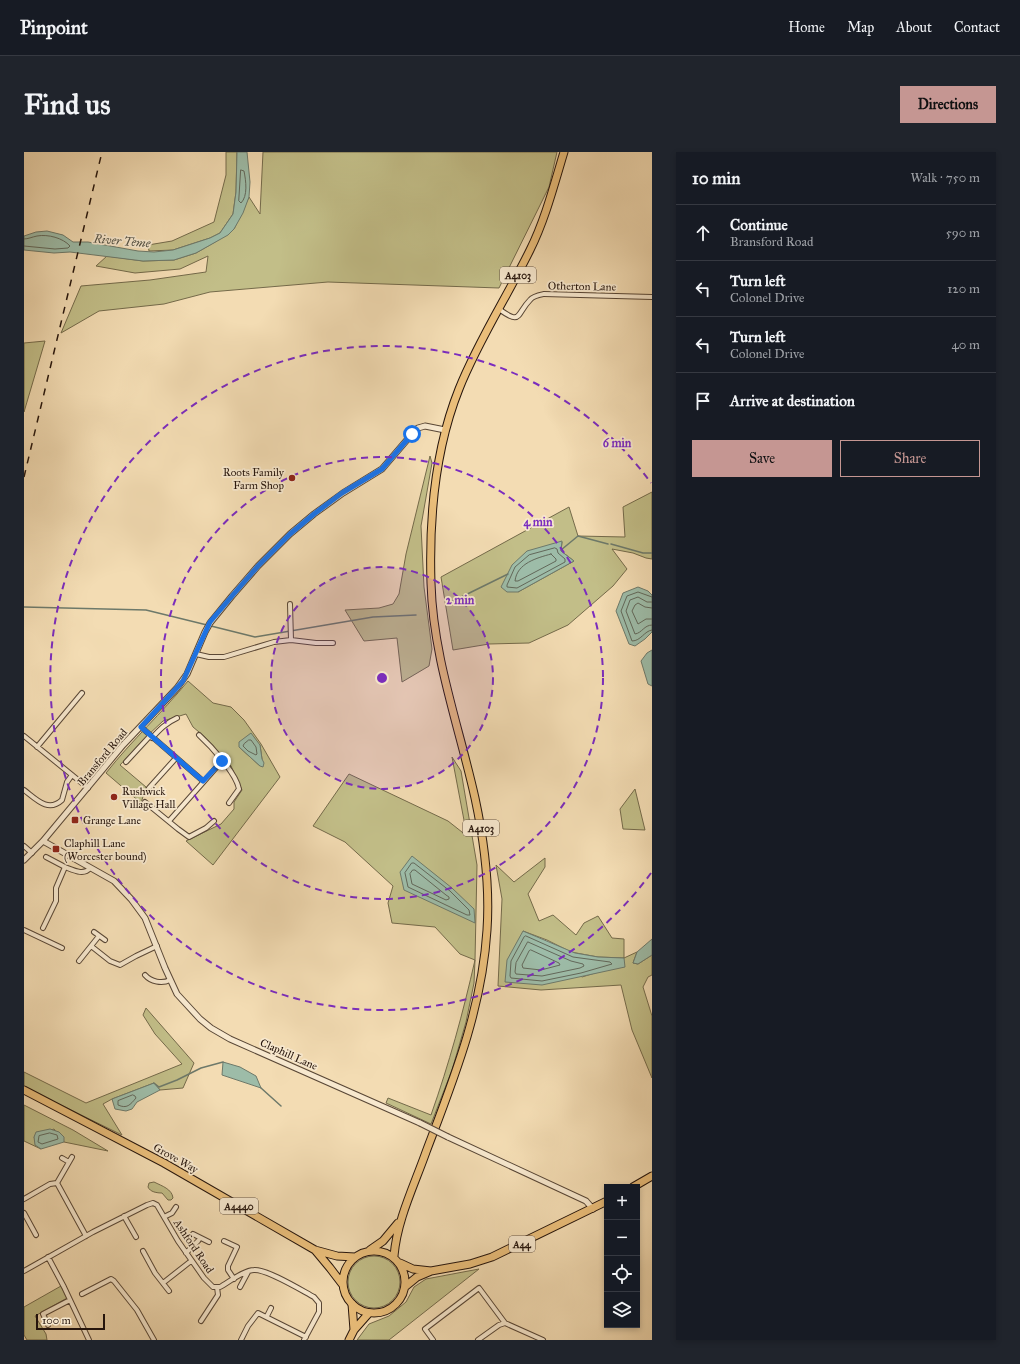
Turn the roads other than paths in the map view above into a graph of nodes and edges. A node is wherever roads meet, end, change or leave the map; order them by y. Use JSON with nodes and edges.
{"nodes":[{"id":1,"x":564,"y":152,"type":"edge"},
{"id":2,"x":652,"y":297,"type":"edge"},
{"id":3,"x":499,"y":309,"type":"junction"},
{"id":4,"x":445,"y":430,"type":"junction"},
{"id":5,"x":290,"y":604,"type":"dead end"},
{"id":6,"x":291,"y":640,"type":"junction"},
{"id":7,"x":333,"y":643,"type":"dead end"},
{"id":8,"x":196,"y":654,"type":"junction"},
{"id":9,"x":82,"y":693,"type":"dead end"},
{"id":10,"x":177,"y":718,"type":"dead end"},
{"id":11,"x":141,"y":727,"type":"junction"},
{"id":12,"x":199,"y":735,"type":"dead end"},
{"id":13,"x":24,"y":736,"type":"edge"},
{"id":14,"x":151,"y":737,"type":"junction"},
{"id":15,"x":37,"y":747,"type":"junction"},
{"id":16,"x":176,"y":758,"type":"junction"},
{"id":17,"x":222,"y":761,"type":"junction"},
{"id":18,"x":126,"y":762,"type":"dead end"},
{"id":19,"x":72,"y":775,"type":"junction"},
{"id":20,"x":203,"y":781,"type":"junction"},
{"id":21,"x":88,"y":788,"type":"junction"},
{"id":22,"x":149,"y":788,"type":"dead end"},
{"id":23,"x":24,"y":790,"type":"edge"},
{"id":24,"x":145,"y":802,"type":"dead end"},
{"id":25,"x":229,"y":803,"type":"dead end"},
{"id":26,"x":214,"y":820,"type":"dead end"},
{"id":27,"x":168,"y":821,"type":"junction"},
{"id":28,"x":43,"y":841,"type":"junction"},
{"id":29,"x":24,"y":846,"type":"edge"},
{"id":30,"x":32,"y":853,"type":"junction"},
{"id":31,"x":46,"y":857,"type":"dead end"},
{"id":32,"x":24,"y":860,"type":"edge"},
{"id":33,"x":66,"y":867,"type":"junction"},
{"id":34,"x":90,"y":868,"type":"junction"},
{"id":35,"x":43,"y":928,"type":"dead end"},
{"id":36,"x":24,"y":930,"type":"edge"},
{"id":37,"x":94,"y":932,"type":"dead end"},
{"id":38,"x":99,"y":936,"type":"junction"},
{"id":39,"x":105,"y":940,"type":"dead end"},
{"id":40,"x":91,"y":946,"type":"junction"},
{"id":41,"x":157,"y":946,"type":"junction"},
{"id":42,"x":62,"y":948,"type":"dead end"},
{"id":43,"x":79,"y":961,"type":"dead end"},
{"id":44,"x":144,"y":975,"type":"dead end"},
{"id":45,"x":170,"y":980,"type":"junction"},
{"id":46,"x":24,"y":1090,"type":"edge"},
{"id":47,"x":72,"y":1157,"type":"dead end"},
{"id":48,"x":62,"y":1158,"type":"dead end"},
{"id":49,"x":69,"y":1162,"type":"junction"},
{"id":50,"x":652,"y":1176,"type":"edge"},
{"id":51,"x":57,"y":1183,"type":"junction"},
{"id":52,"x":638,"y":1184,"type":"edge"},
{"id":53,"x":24,"y":1199,"type":"edge"},
{"id":54,"x":604,"y":1203,"type":"edge"},
{"id":55,"x":176,"y":1207,"type":"dead end"},
{"id":56,"x":593,"y":1209,"type":"junction"},
{"id":57,"x":24,"y":1213,"type":"edge"},
{"id":58,"x":124,"y":1216,"type":"junction"},
{"id":59,"x":164,"y":1217,"type":"junction"},
{"id":60,"x":402,"y":1218,"type":"junction"},
{"id":61,"x":193,"y":1234,"type":"dead end"},
{"id":62,"x":36,"y":1235,"type":"dead end"},
{"id":63,"x":86,"y":1236,"type":"junction"},
{"id":64,"x":136,"y":1237,"type":"dead end"},
{"id":65,"x":200,"y":1238,"type":"junction"},
{"id":66,"x":224,"y":1240,"type":"dead end"},
{"id":67,"x":209,"y":1242,"type":"dead end"},
{"id":68,"x":315,"y":1250,"type":"junction"},
{"id":69,"x":370,"y":1250,"type":"junction"},
{"id":70,"x":143,"y":1251,"type":"dead end"},
{"id":71,"x":186,"y":1253,"type":"junction"},
{"id":72,"x":394,"y":1256,"type":"junction"},
{"id":73,"x":48,"y":1257,"type":"junction"},
{"id":74,"x":355,"y":1257,"type":"junction"},
{"id":75,"x":191,"y":1261,"type":"junction"},
{"id":76,"x":400,"y":1264,"type":"junction"},
{"id":77,"x":24,"y":1271,"type":"edge"},
{"id":78,"x":248,"y":1271,"type":"junction"},
{"id":79,"x":431,"y":1271,"type":"junction"},
{"id":80,"x":234,"y":1279,"type":"junction"},
{"id":81,"x":163,"y":1284,"type":"junction"},
{"id":82,"x":343,"y":1285,"type":"junction"},
{"id":83,"x":406,"y":1286,"type":"junction"},
{"id":84,"x":217,"y":1287,"type":"junction"},
{"id":85,"x":240,"y":1287,"type":"dead end"},
{"id":86,"x":169,"y":1291,"type":"dead end"},
{"id":87,"x":82,"y":1294,"type":"dead end"},
{"id":88,"x":70,"y":1300,"type":"junction"},
{"id":89,"x":352,"y":1304,"type":"junction"},
{"id":90,"x":271,"y":1308,"type":"dead end"},
{"id":91,"x":369,"y":1313,"type":"junction"},
{"id":92,"x":267,"y":1316,"type":"junction"},
{"id":93,"x":201,"y":1321,"type":"dead end"},
{"id":94,"x":505,"y":1323,"type":"junction"},
{"id":95,"x":48,"y":1325,"type":"dead end"},
{"id":96,"x":354,"y":1330,"type":"junction"},
{"id":97,"x":305,"y":1338,"type":"edge"},
{"id":98,"x":89,"y":1340,"type":"edge"},
{"id":99,"x":154,"y":1340,"type":"edge"},
{"id":100,"x":241,"y":1340,"type":"edge"},
{"id":101,"x":349,"y":1340,"type":"edge"},
{"id":102,"x":433,"y":1340,"type":"edge"},
{"id":103,"x":478,"y":1340,"type":"edge"},
{"id":104,"x":543,"y":1340,"type":"edge"}],
"edges":[{"from":1,"to":3,"type":"main road","number":"A4103"},
{"from":2,"to":3,"type":"street","name":"Otherton Lane"},
{"from":3,"to":4,"type":"main road","number":"A4103"},
{"from":4,"to":8,"type":"street","name":"Bransford Road"},
{"from":4,"to":60,"type":"main road","number":"A4103"},
{"from":5,"to":6,"type":"street"},
{"from":6,"to":7,"type":"street"},
{"from":6,"to":8,"type":"street"},
{"from":8,"to":11,"type":"street","name":"Bransford Road"},
{"from":9,"to":15,"type":"street"},
{"from":10,"to":14,"type":"street"},
{"from":11,"to":14,"type":"street"},
{"from":11,"to":21,"type":"street","name":"Bransford Road"},
{"from":12,"to":17,"type":"street"},
{"from":13,"to":15,"type":"street"},
{"from":14,"to":16,"type":"street"},
{"from":14,"to":18,"type":"street"},
{"from":15,"to":19,"type":"street"},
{"from":16,"to":20,"type":"street"},
{"from":16,"to":22,"type":"street"},
{"from":17,"to":20,"type":"street"},
{"from":17,"to":25,"type":"street"},
{"from":19,"to":21,"type":"street"},
{"from":19,"to":23,"type":"street"},
{"from":20,"to":27,"type":"street"},
{"from":21,"to":28,"type":"street","name":"Bransford Road"},
{"from":24,"to":27,"type":"street"},
{"from":26,"to":27,"type":"street"},
{"from":28,"to":30,"type":"street","name":"Bransford Road"},
{"from":28,"to":34,"type":"street","name":"Claphill Lane"},
{"from":29,"to":30,"type":"street"},
{"from":30,"to":32,"type":"street","name":"Bransford Road"},
{"from":31,"to":33,"type":"street"},
{"from":33,"to":34,"type":"street"},
{"from":33,"to":35,"type":"street"},
{"from":34,"to":41,"type":"street","name":"Claphill Lane"},
{"from":36,"to":42,"type":"street"},
{"from":37,"to":38,"type":"street"},
{"from":38,"to":39,"type":"street"},
{"from":38,"to":40,"type":"street"},
{"from":40,"to":41,"type":"street"},
{"from":40,"to":43,"type":"street"},
{"from":41,"to":45,"type":"street","name":"Claphill Lane"},
{"from":44,"to":45,"type":"street"},
{"from":45,"to":56,"type":"street","name":"Claphill Lane","bridge":true},
{"from":46,"to":68,"type":"main road","name":"Grove Way","number":"A4440"},
{"from":47,"to":49,"type":"street"},
{"from":48,"to":49,"type":"street"},
{"from":49,"to":51,"type":"street"},
{"from":50,"to":52,"type":"main road"},
{"from":51,"to":53,"type":"street"},
{"from":51,"to":63,"type":"street"},
{"from":54,"to":56,"type":"main road","number":"A44"},
{"from":55,"to":59,"type":"street"},
{"from":56,"to":79,"type":"main road","number":"A44"},
{"from":57,"to":62,"type":"street"},
{"from":58,"to":59,"type":"street","name":"Ashford Road"},
{"from":58,"to":63,"type":"street","name":"Ashford Road"},
{"from":58,"to":64,"type":"street"},
{"from":59,"to":71,"type":"street","name":"Ashford Road"},
{"from":60,"to":69,"type":"main road","number":"A4103"},
{"from":60,"to":72,"type":"main road","number":"A4103"},
{"from":61,"to":65,"type":"street"},
{"from":63,"to":73,"type":"street","name":"Ashford Road"},
{"from":65,"to":67,"type":"street"},
{"from":65,"to":71,"type":"street"},
{"from":66,"to":80,"type":"street"},
{"from":68,"to":74,"type":"main road","name":"Grove Way","number":"A4440"},
{"from":68,"to":82,"type":"main road","name":"Grove Way","number":"A4440"},
{"from":69,"to":72,"type":"main road"},
{"from":69,"to":74,"type":"main road"},
{"from":70,"to":81,"type":"street"},
{"from":71,"to":75,"type":"street","name":"Ashford Road"},
{"from":72,"to":76,"type":"main road"},
{"from":73,"to":77,"type":"street","name":"Ashford Road"},
{"from":73,"to":88,"type":"street"},
{"from":74,"to":82,"type":"main road"},
{"from":75,"to":81,"type":"street"},
{"from":75,"to":84,"type":"street","name":"Ashford Road"},
{"from":76,"to":79,"type":"main road","number":"A44"},
{"from":76,"to":83,"type":"main road"},
{"from":78,"to":80,"type":"street","name":"Ashford Road"},
{"from":78,"to":85,"type":"street"},
{"from":78,"to":97,"type":"street"},
{"from":79,"to":83,"type":"main road","number":"A44"},
{"from":80,"to":84,"type":"street","name":"Ashford Road"},
{"from":81,"to":86,"type":"street"},
{"from":82,"to":89,"type":"main road"},
{"from":83,"to":91,"type":"main road"},
{"from":84,"to":93,"type":"street"},
{"from":87,"to":99,"type":"street"},
{"from":88,"to":95,"type":"street"},
{"from":88,"to":98,"type":"street"},
{"from":89,"to":91,"type":"main road"},
{"from":89,"to":96,"type":"main road"},
{"from":90,"to":92,"type":"street"},
{"from":91,"to":96,"type":"main road"},
{"from":92,"to":97,"type":"street"},
{"from":92,"to":100,"type":"street"},
{"from":94,"to":102,"type":"street"},
{"from":94,"to":103,"type":"street"},
{"from":94,"to":104,"type":"street"},
{"from":96,"to":101,"type":"main road"}]}
